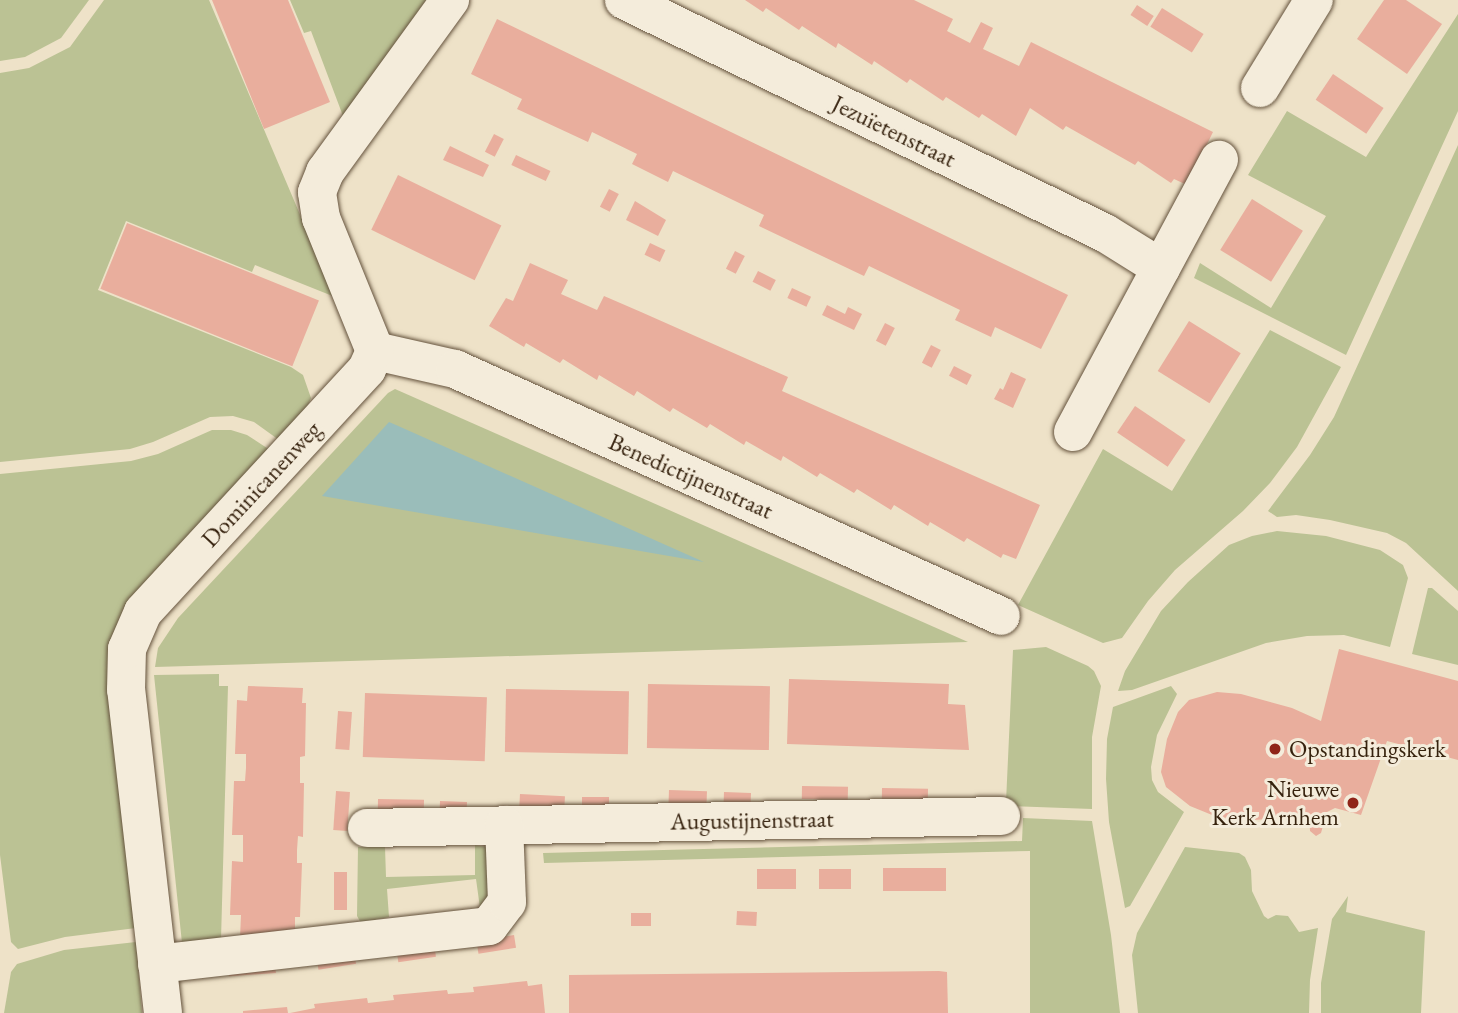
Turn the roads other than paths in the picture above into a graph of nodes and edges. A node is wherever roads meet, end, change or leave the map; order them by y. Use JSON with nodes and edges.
{"nodes":[{"id":1,"x":450,"y":0,"type":"edge"},
{"id":2,"x":624,"y":0,"type":"edge"},
{"id":3,"x":1314,"y":0,"type":"edge"},
{"id":4,"x":1260,"y":88,"type":"dead end"},
{"id":5,"x":1219,"y":160,"type":"dead end"},
{"id":6,"x":1161,"y":268,"type":"junction"},
{"id":7,"x":375,"y":351,"type":"junction"},
{"id":8,"x":1073,"y":432,"type":"dead end"},
{"id":9,"x":1001,"y":616,"type":"dead end"},
{"id":10,"x":1001,"y":816,"type":"dead end"},
{"id":11,"x":504,"y":825,"type":"junction"},
{"id":12,"x":367,"y":828,"type":"dead end"},
{"id":13,"x":157,"y":964,"type":"junction"},
{"id":14,"x":163,"y":1013,"type":"edge"}],
"edges":[{"from":1,"to":7,"type":"street"},
{"from":2,"to":6,"type":"street","name":"Jezuïetenstraat"},
{"from":3,"to":4,"type":"street"},
{"from":5,"to":6,"type":"street"},
{"from":6,"to":8,"type":"street"},
{"from":7,"to":9,"type":"street","name":"Benedictijnenstraat"},
{"from":7,"to":13,"type":"street","name":"Dominicanenweg"},
{"from":10,"to":11,"type":"street","name":"Augustijnenstraat"},
{"from":11,"to":12,"type":"street","name":"Augustijnenstraat"},
{"from":11,"to":13,"type":"street"},
{"from":13,"to":14,"type":"street","name":"Dominicanenweg"}]}
